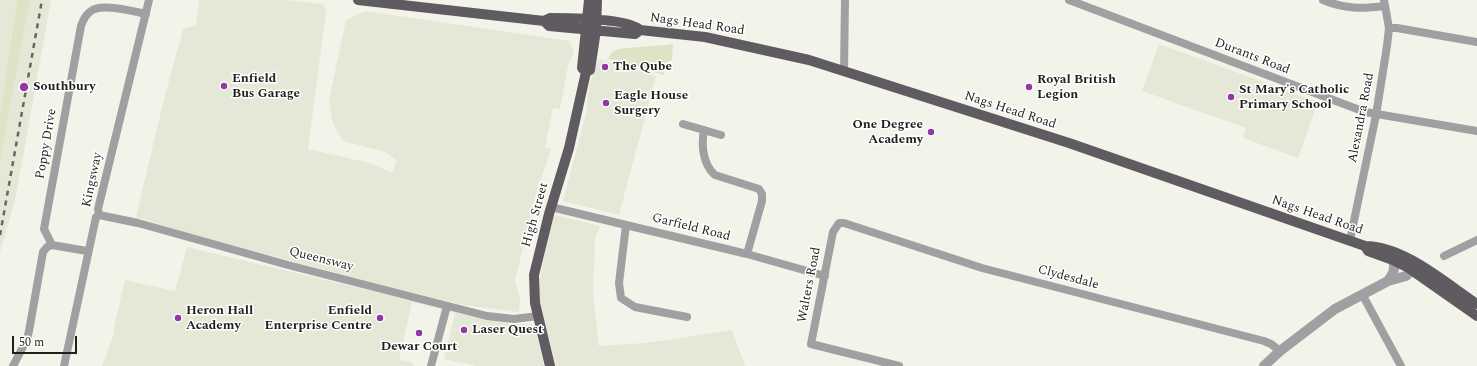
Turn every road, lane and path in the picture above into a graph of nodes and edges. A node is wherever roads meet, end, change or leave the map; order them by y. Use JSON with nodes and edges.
{"nodes":[{"id":1,"x":149,"y":0,"type":"edge"},
{"id":2,"x":358,"y":0,"type":"edge"},
{"id":3,"x":589,"y":0,"type":"edge"},
{"id":4,"x":597,"y":0,"type":"edge"},
{"id":5,"x":845,"y":0,"type":"edge"},
{"id":6,"x":1068,"y":0,"type":"edge"},
{"id":7,"x":1323,"y":0,"type":"edge"},
{"id":8,"x":411,"y":3,"type":"edge"},
{"id":9,"x":1384,"y":3,"type":"edge"},
{"id":10,"x":146,"y":14,"type":"junction"},
{"id":11,"x":592,"y":25,"type":"junction"},
{"id":12,"x":1389,"y":28,"type":"junction"},
{"id":13,"x":1477,"y":42,"type":"edge"},
{"id":14,"x":844,"y":71,"type":"junction"},
{"id":15,"x":1376,"y":115,"type":"junction"},
{"id":16,"x":683,"y":124,"type":"dead end"},
{"id":17,"x":704,"y":130,"type":"junction"},
{"id":18,"x":1477,"y":131,"type":"edge"},
{"id":19,"x":721,"y":135,"type":"dead end"},
{"id":20,"x":551,"y":207,"type":"junction"},
{"id":21,"x":99,"y":215,"type":"junction"},
{"id":22,"x":626,"y":225,"type":"junction"},
{"id":23,"x":851,"y":225,"type":"joint"},
{"id":24,"x":1350,"y":240,"type":"junction"},
{"id":25,"x":1477,"y":240,"type":"edge"},
{"id":26,"x":52,"y":245,"type":"junction"},
{"id":27,"x":88,"y":251,"type":"junction"},
{"id":28,"x":747,"y":254,"type":"junction"},
{"id":29,"x":1444,"y":256,"type":"dead end"},
{"id":30,"x":1396,"y":257,"type":"junction"},
{"id":31,"x":1411,"y":271,"type":"junction"},
{"id":32,"x":825,"y":276,"type":"junction"},
{"id":33,"x":1388,"y":281,"type":"junction"},
{"id":34,"x":1362,"y":294,"type":"junction"},
{"id":35,"x":1477,"y":304,"type":"edge"},
{"id":36,"x":447,"y":306,"type":"junction"},
{"id":37,"x":538,"y":316,"type":"junction"},
{"id":38,"x":1477,"y":316,"type":"edge"},
{"id":39,"x":687,"y":318,"type":"dead end"},
{"id":40,"x":1280,"y":351,"type":"junction"},
{"id":41,"x":13,"y":366,"type":"edge"},
{"id":42,"x":64,"y":366,"type":"edge"},
{"id":43,"x":431,"y":366,"type":"edge"},
{"id":44,"x":550,"y":366,"type":"edge"},
{"id":45,"x":900,"y":366,"type":"edge"},
{"id":46,"x":1264,"y":366,"type":"edge"},
{"id":47,"x":1401,"y":366,"type":"edge"}],
"edges":[{"from":1,"to":10,"type":"street","name":"Kingsway"},
{"from":2,"to":8,"type":"main road","name":"Nags Head Road"},
{"from":3,"to":11,"type":"main road","name":"High Street"},
{"from":4,"to":11,"type":"main road","name":"High Street"},
{"from":5,"to":14,"type":"street"},
{"from":6,"to":15,"type":"street","name":"Durants Road"},
{"from":7,"to":9,"type":"street"},
{"from":8,"to":11,"type":"main road","name":"Nags Head Road"},
{"from":9,"to":12,"type":"street","name":"Alexandra Road"},
{"from":10,"to":21,"type":"street","name":"Kingsway"},
{"from":10,"to":26,"type":"street","name":"Poppy Drive"},
{"from":11,"to":14,"type":"main road","name":"Nags Head Road"},
{"from":11,"to":20,"type":"main road","name":"High Street"},
{"from":12,"to":13,"type":"street"},
{"from":12,"to":15,"type":"street","name":"Alexandra Road"},
{"from":14,"to":24,"type":"main road","name":"Nags Head Road"},
{"from":15,"to":18,"type":"street","name":"Durants Road"},
{"from":15,"to":24,"type":"street","name":"Alexandra Road"},
{"from":16,"to":17,"type":"street"},
{"from":17,"to":19,"type":"street"},
{"from":17,"to":28,"type":"street"},
{"from":20,"to":22,"type":"street","name":"Garfield Road"},
{"from":20,"to":37,"type":"main road","name":"High Street"},
{"from":21,"to":27,"type":"street","name":"Kingsway"},
{"from":21,"to":36,"type":"street","name":"Queensway"},
{"from":22,"to":28,"type":"street","name":"Garfield Road"},
{"from":22,"to":39,"type":"street"},
{"from":23,"to":32,"type":"street","name":"Walters Road"},
{"from":23,"to":40,"type":"street","name":"Clydesdale"},
{"from":24,"to":30,"type":"main road","name":"Nags Head Road"},
{"from":25,"to":29,"type":"street"},
{"from":26,"to":27,"type":"street"},
{"from":26,"to":41,"type":"street"},
{"from":27,"to":42,"type":"street","name":"Kingsway"},
{"from":28,"to":32,"type":"street","name":"Garfield Road"},
{"from":30,"to":31,"type":"main road"},
{"from":30,"to":33,"type":"street"},
{"from":30,"to":35,"type":"main road"},
{"from":31,"to":33,"type":"street"},
{"from":31,"to":38,"type":"main road"},
{"from":32,"to":45,"type":"street","name":"Walters Road"},
{"from":33,"to":34,"type":"street"},
{"from":34,"to":40,"type":"street"},
{"from":34,"to":47,"type":"street"},
{"from":36,"to":37,"type":"street","name":"Queensway"},
{"from":36,"to":43,"type":"street"},
{"from":37,"to":44,"type":"main road","name":"High Street"},
{"from":40,"to":46,"type":"street"}]}
